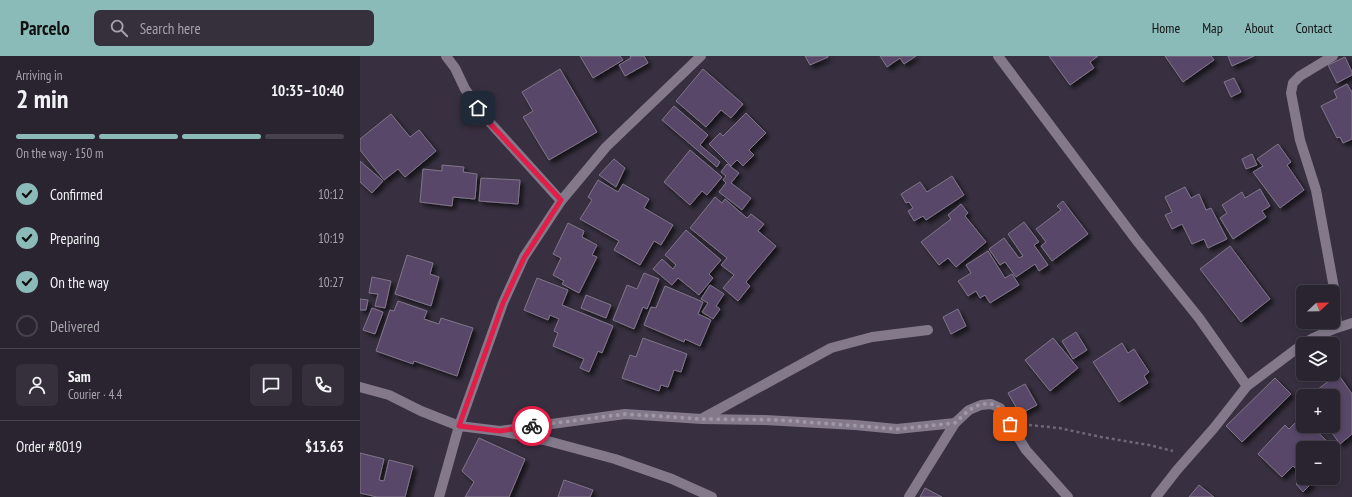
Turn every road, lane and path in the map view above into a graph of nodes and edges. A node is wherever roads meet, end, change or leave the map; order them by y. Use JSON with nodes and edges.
{"nodes":[{"id":1,"x":446,"y":56,"type":"edge"},
{"id":2,"x":701,"y":56,"type":"edge"},
{"id":3,"x":998,"y":56,"type":"edge"},
{"id":4,"x":1333,"y":56,"type":"edge"},
{"id":5,"x":561,"y":200,"type":"junction"},
{"id":6,"x":1333,"y":285,"type":"edge"},
{"id":7,"x":1352,"y":323,"type":"edge"},
{"id":8,"x":1340,"y":326,"type":"edge"},
{"id":9,"x":1332,"y":329,"type":"edge"},
{"id":10,"x":928,"y":330,"type":"dead end"},
{"id":11,"x":1314,"y":337,"type":"edge"},
{"id":12,"x":1296,"y":349,"type":"edge"},
{"id":13,"x":1247,"y":386,"type":"junction"},
{"id":14,"x":360,"y":387,"type":"edge"},
{"id":15,"x":702,"y":419,"type":"junction"},
{"id":16,"x":955,"y":423,"type":"junction"},
{"id":17,"x":1010,"y":424,"type":"junction"},
{"id":18,"x":459,"y":426,"type":"junction"},
{"id":19,"x":500,"y":431,"type":"junction"},
{"id":20,"x":1193,"y":451,"type":"junction"},
{"id":21,"x":439,"y":497,"type":"edge"},
{"id":22,"x":712,"y":497,"type":"edge"},
{"id":23,"x":909,"y":497,"type":"edge"},
{"id":24,"x":1068,"y":497,"type":"edge"},
{"id":25,"x":1156,"y":497,"type":"edge"}],
"edges":[{"from":1,"to":5,"type":"street"},
{"from":2,"to":5,"type":"street"},
{"from":3,"to":13,"type":"street"},
{"from":4,"to":6,"type":"street"},
{"from":5,"to":18,"type":"street"},
{"from":7,"to":8,"type":"street"},
{"from":9,"to":11,"type":"street"},
{"from":10,"to":15,"type":"street"},
{"from":12,"to":13,"type":"street"},
{"from":13,"to":20,"type":"street"},
{"from":14,"to":18,"type":"street"},
{"from":15,"to":16,"type":"street"},
{"from":15,"to":19,"type":"street"},
{"from":16,"to":17,"type":"street"},
{"from":16,"to":23,"type":"street"},
{"from":17,"to":20,"type":"path"},
{"from":17,"to":24,"type":"street"},
{"from":18,"to":19,"type":"street"},
{"from":18,"to":21,"type":"street"},
{"from":19,"to":22,"type":"street"},
{"from":20,"to":25,"type":"street"}]}
